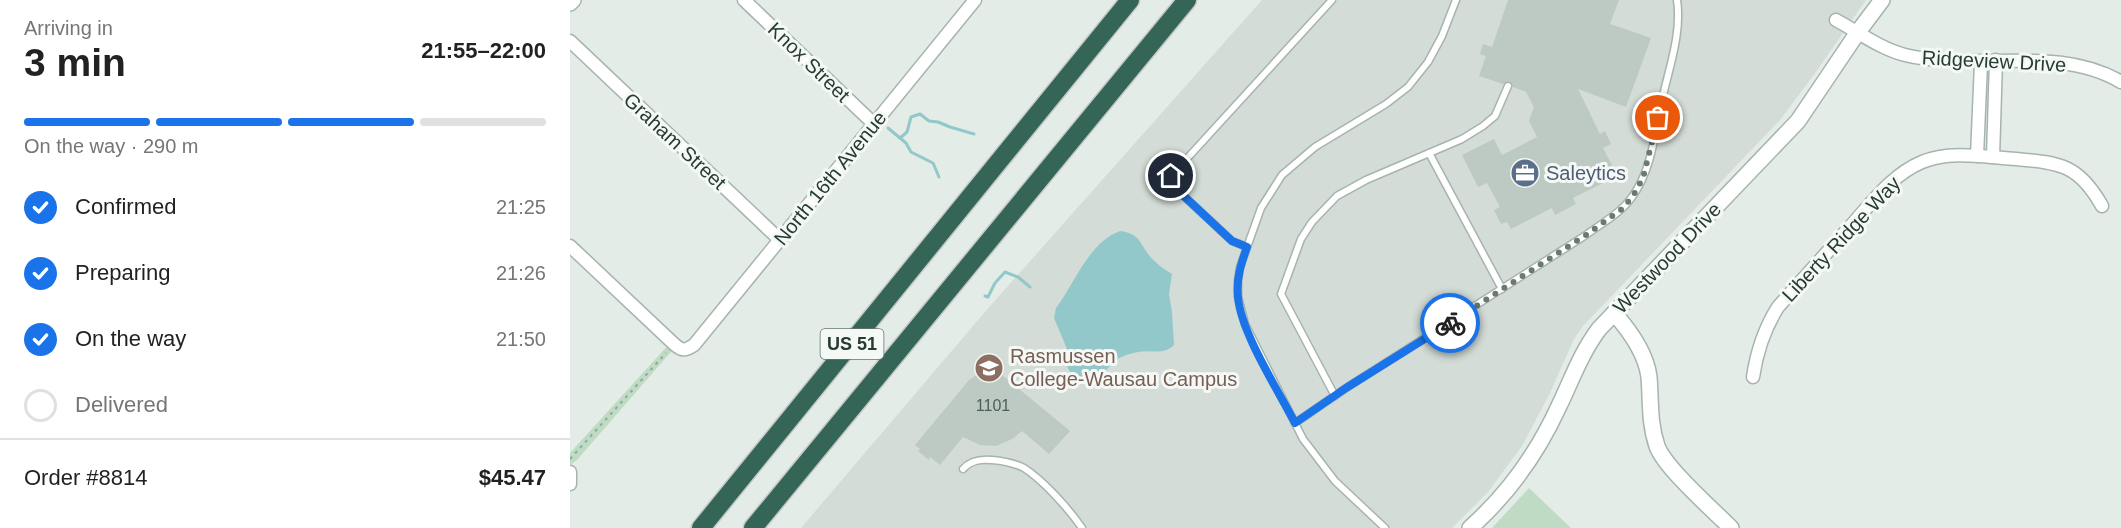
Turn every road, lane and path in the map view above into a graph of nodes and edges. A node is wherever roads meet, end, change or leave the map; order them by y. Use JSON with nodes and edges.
{"nodes":[{"id":1,"x":573,"y":0,"type":"edge"},
{"id":2,"x":744,"y":0,"type":"edge"},
{"id":3,"x":1130,"y":0,"type":"edge"},
{"id":4,"x":1187,"y":0,"type":"edge"},
{"id":5,"x":1199,"y":0,"type":"edge"},
{"id":6,"x":1332,"y":0,"type":"edge"},
{"id":7,"x":1456,"y":0,"type":"edge"},
{"id":8,"x":1677,"y":0,"type":"edge"},
{"id":9,"x":1882,"y":0,"type":"edge"},
{"id":10,"x":969,"y":2,"type":"edge"},
{"id":11,"x":570,"y":3,"type":"edge"},
{"id":12,"x":1836,"y":20,"type":"dead end"},
{"id":13,"x":1858,"y":32,"type":"junction"},
{"id":14,"x":1158,"y":35,"type":"junction"},
{"id":15,"x":570,"y":41,"type":"edge"},
{"id":16,"x":1996,"y":60,"type":"junction"},
{"id":17,"x":1981,"y":63,"type":"junction"},
{"id":18,"x":2121,"y":82,"type":"edge"},
{"id":19,"x":1508,"y":86,"type":"dead end"},
{"id":20,"x":874,"y":124,"type":"junction"},
{"id":21,"x":1429,"y":153,"type":"junction"},
{"id":22,"x":1977,"y":156,"type":"junction"},
{"id":23,"x":1993,"y":158,"type":"junction"},
{"id":24,"x":2102,"y":206,"type":"dead end"},
{"id":25,"x":780,"y":240,"type":"junction"},
{"id":26,"x":570,"y":246,"type":"edge"},
{"id":27,"x":1247,"y":247,"type":"junction"},
{"id":28,"x":1502,"y":289,"type":"junction"},
{"id":29,"x":1614,"y":313,"type":"junction"},
{"id":30,"x":677,"y":347,"type":"junction"},
{"id":31,"x":1753,"y":377,"type":"dead end"},
{"id":32,"x":1335,"y":396,"type":"junction"},
{"id":33,"x":1295,"y":423,"type":"junction"},
{"id":34,"x":570,"y":459,"type":"edge"},
{"id":35,"x":963,"y":469,"type":"dead end"},
{"id":36,"x":701,"y":528,"type":"edge"},
{"id":37,"x":753,"y":528,"type":"edge"},
{"id":38,"x":1082,"y":528,"type":"edge"},
{"id":39,"x":1385,"y":528,"type":"edge"},
{"id":40,"x":1470,"y":528,"type":"edge"},
{"id":41,"x":1731,"y":528,"type":"edge"}],
"edges":[{"from":1,"to":11,"type":"street"},
{"from":2,"to":20,"type":"street","name":"Knox Street"},
{"from":3,"to":36,"type":"highway","number":"US 51"},
{"from":4,"to":14,"type":"highway","number":"US 51"},
{"from":5,"to":14,"type":"highway"},
{"from":6,"to":27,"type":"lane"},
{"from":7,"to":27,"type":"lane"},
{"from":8,"to":28,"type":"lane"},
{"from":9,"to":13,"type":"street","name":"Westwood Drive"},
{"from":10,"to":20,"type":"street","name":"North 16th Avenue"},
{"from":12,"to":13,"type":"street","name":"Ridgeview Drive"},
{"from":13,"to":17,"type":"street","name":"Ridgeview Drive"},
{"from":13,"to":29,"type":"street","name":"Westwood Drive"},
{"from":14,"to":37,"type":"highway","number":"US 51"},
{"from":15,"to":25,"type":"street","name":"Graham Street"},
{"from":16,"to":17,"type":"street","name":"Ridgeview Drive"},
{"from":16,"to":18,"type":"street","name":"Ridgeview Drive"},
{"from":16,"to":23,"type":"street"},
{"from":17,"to":22,"type":"street"},
{"from":19,"to":21,"type":"lane"},
{"from":20,"to":25,"type":"street","name":"North 16th Avenue"},
{"from":21,"to":28,"type":"lane"},
{"from":21,"to":32,"type":"lane"},
{"from":22,"to":23,"type":"street","name":"Liberty Ridge Way"},
{"from":22,"to":31,"type":"street","name":"Liberty Ridge Way"},
{"from":23,"to":24,"type":"street","name":"Liberty Ridge Way"},
{"from":25,"to":30,"type":"street","name":"North 16th Avenue"},
{"from":26,"to":30,"type":"street"},
{"from":27,"to":33,"type":"lane"},
{"from":28,"to":32,"type":"lane"},
{"from":29,"to":40,"type":"street","name":"Westwood Drive"},
{"from":29,"to":41,"type":"street"},
{"from":30,"to":34,"type":"path"},
{"from":32,"to":33,"type":"lane"},
{"from":33,"to":39,"type":"lane"},
{"from":35,"to":38,"type":"lane"}]}
